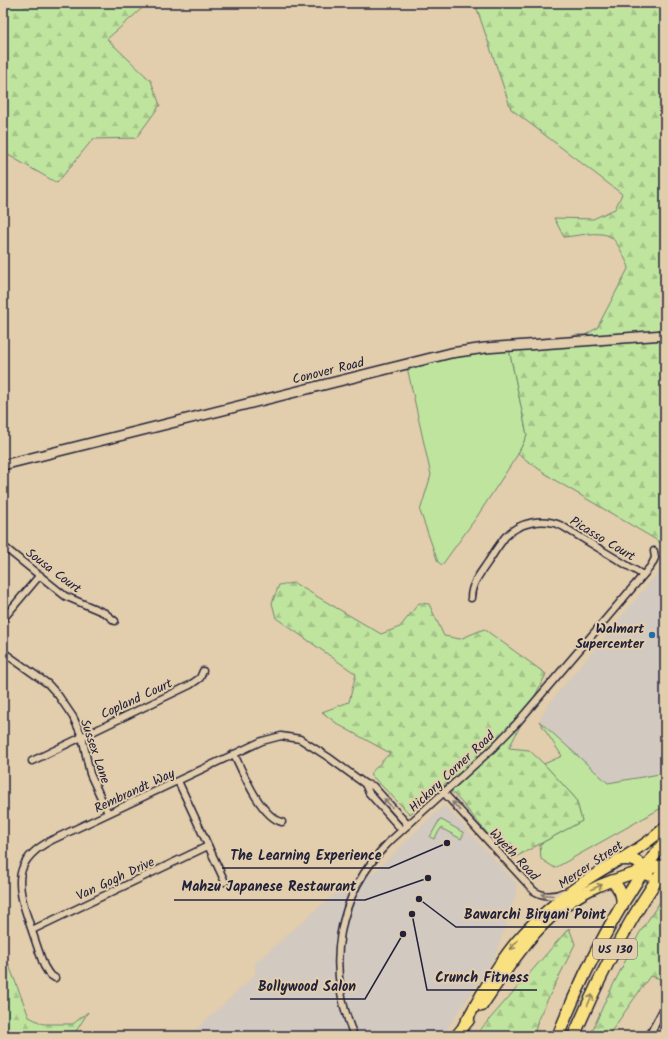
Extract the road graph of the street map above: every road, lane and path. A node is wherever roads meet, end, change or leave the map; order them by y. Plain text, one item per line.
1 (665, 335) edge
2 (3, 465) edge
3 (3, 546) edge
4 (654, 550) dead end
5 (40, 575) junction
6 (643, 575) junction
7 (471, 598) dead end
8 (3, 619) edge
9 (115, 621) dead end
10 (3, 652) edge
11 (203, 671) dead end
12 (82, 736) junction
13 (234, 754) junction
14 (32, 761) dead end
15 (178, 781) junction
16 (365, 784) junction
17 (444, 792) junction
18 (108, 814) junction
19 (282, 822) dead end
20 (408, 825) junction
21 (665, 827) edge
22 (402, 830) junction
23 (665, 841) edge
24 (208, 846) junction
25 (618, 860) junction
26 (665, 864) edge
27 (665, 868) edge
28 (645, 870) junction
29 (612, 881) junction
30 (225, 882) dead end
31 (583, 882) junction
32 (649, 890) junction
33 (622, 906) junction
34 (32, 930) junction
35 (55, 978) dead end
36 (665, 1006) edge
37 (464, 1025) junction
38 (354, 1036) edge
39 (456, 1036) edge
40 (558, 1036) edge
41 (574, 1036) edge
42 (649, 1036) edge

1 - 2 street, Conover Road
3 - 5 street, Sousa Court
4 - 6 street, Hickory Corner Road
5 - 8 street
5 - 9 street, Sousa Court
6 - 7 street, Picasso Court
6 - 17 street, Hickory Corner Road
10 - 12 street, Sussex Lane
11 - 12 street, Copland Court
12 - 14 street, Copland Court
12 - 18 street, Sussex Lane
13 - 15 street, Rembrandt Way
13 - 16 street, Rembrandt Way
13 - 19 street
15 - 18 street, Rembrandt Way
15 - 24 street
20 -> 16 street, Rembrandt Way
16 - 22 street, Rembrandt Way
17 - 20 street, Hickory Corner Road
31 -> 17 street, Wyeth Road
18 - 34 street, Rembrandt Way
20 - 22 street, Hickory Corner Road
21 - 25 main road, Mercer Street
22 - 38 street, Hickory Corner Road
23 - 28 highway, US 130
24 - 30 street
24 - 34 street, Van Gogh Drive
25 - 28 highway
25 - 31 main road, Mercer Street
26 - 28 main road, Mercer Street
27 - 32 highway, US 130
28 - 29 main road, Mercer Street
28 - 32 highway
28 - 33 highway, US 130
29 - 33 highway
37 -> 29 main road, Mercer Street
31 -> 37 main road, Mercer Street
41 -> 32 highway, US 130
33 - 40 highway, US 130
34 - 35 street, Rembrandt Way
36 - 42 street
37 - 39 main road, Mercer Street

